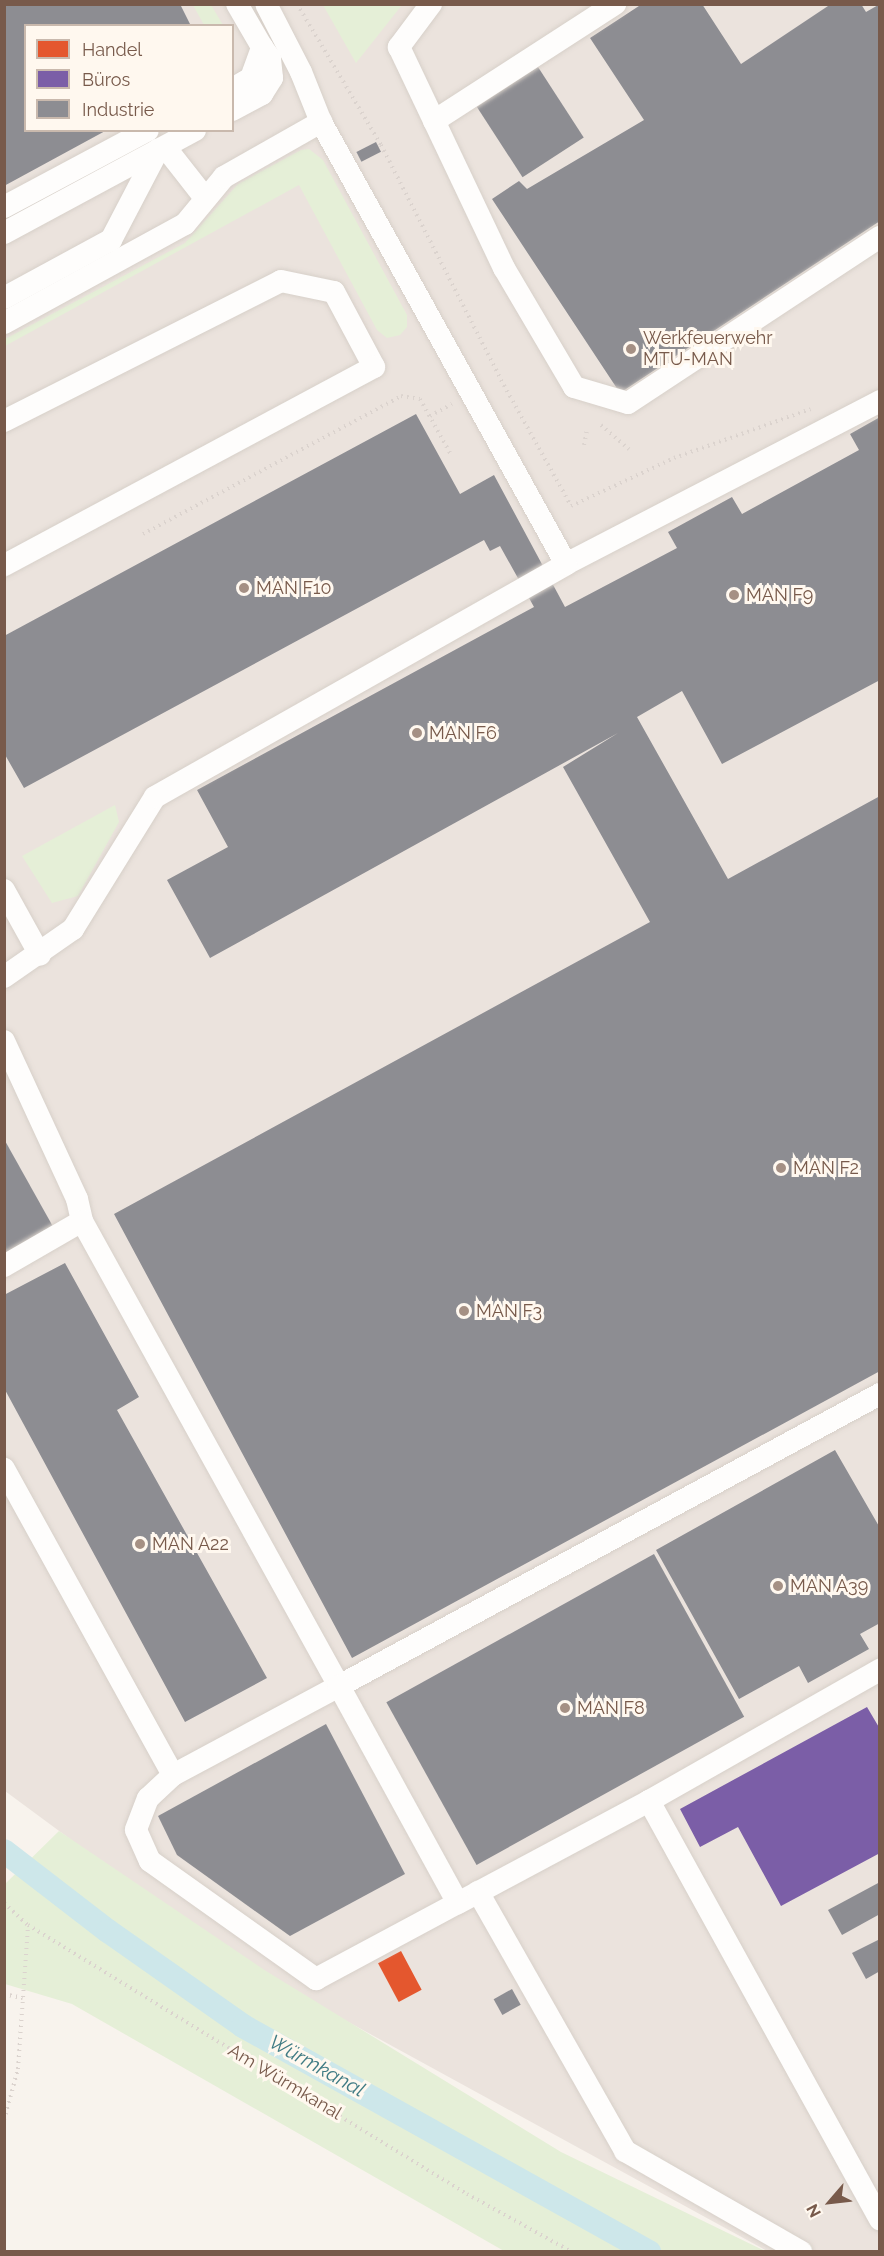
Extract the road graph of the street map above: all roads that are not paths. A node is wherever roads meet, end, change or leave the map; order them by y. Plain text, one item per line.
1 (237, 4) edge
2 (266, 4) edge
3 (431, 4) edge
4 (615, 4) edge
5 (262, 47) junction
6 (234, 88) edge
7 (234, 109) edge
8 (321, 122) junction
9 (434, 122) junction
10 (189, 132) edge
11 (157, 142) edge
12 (14, 195) edge
13 (205, 198) junction
14 (4, 233) edge
15 (879, 237) edge
16 (4, 298) edge
17 (4, 323) edge
18 (879, 401) edge
19 (4, 422) edge
20 (4, 564) edge
21 (566, 564) junction
22 (4, 890) edge
23 (40, 955) junction
24 (4, 976) edge
25 (4, 1041) edge
26 (82, 1221) junction
27 (4, 1266) edge
28 (879, 1394) edge
29 (4, 1469) edge
30 (879, 1670) edge
31 (339, 1686) junction
32 (173, 1775) junction
33 (649, 1800) junction
34 (478, 1892) junction
35 (458, 1903) junction
36 (879, 2220) edge
37 (801, 2252) edge

1 - 5 lane
2 - 8 lane
3 - 9 lane
4 - 9 lane
5 - 6 lane
5 - 7 lane
8 - 13 lane
8 - 21 lane
9 - 15 lane
10 - 11 lane
11 - 12 lane
11 - 13 lane
11 - 14 lane
11 - 16 lane
13 - 17 lane
18 - 21 lane
19 - 20 lane
21 - 23 lane
22 - 23 lane
23 - 24 lane
25 - 26 lane
26 - 27 lane
26 - 31 lane
28 - 31 lane
29 - 32 lane
30 - 33 lane
31 - 32 lane
31 - 35 lane
32 - 35 lane
33 - 34 lane
33 - 36 lane
34 - 35 lane
34 - 37 lane

